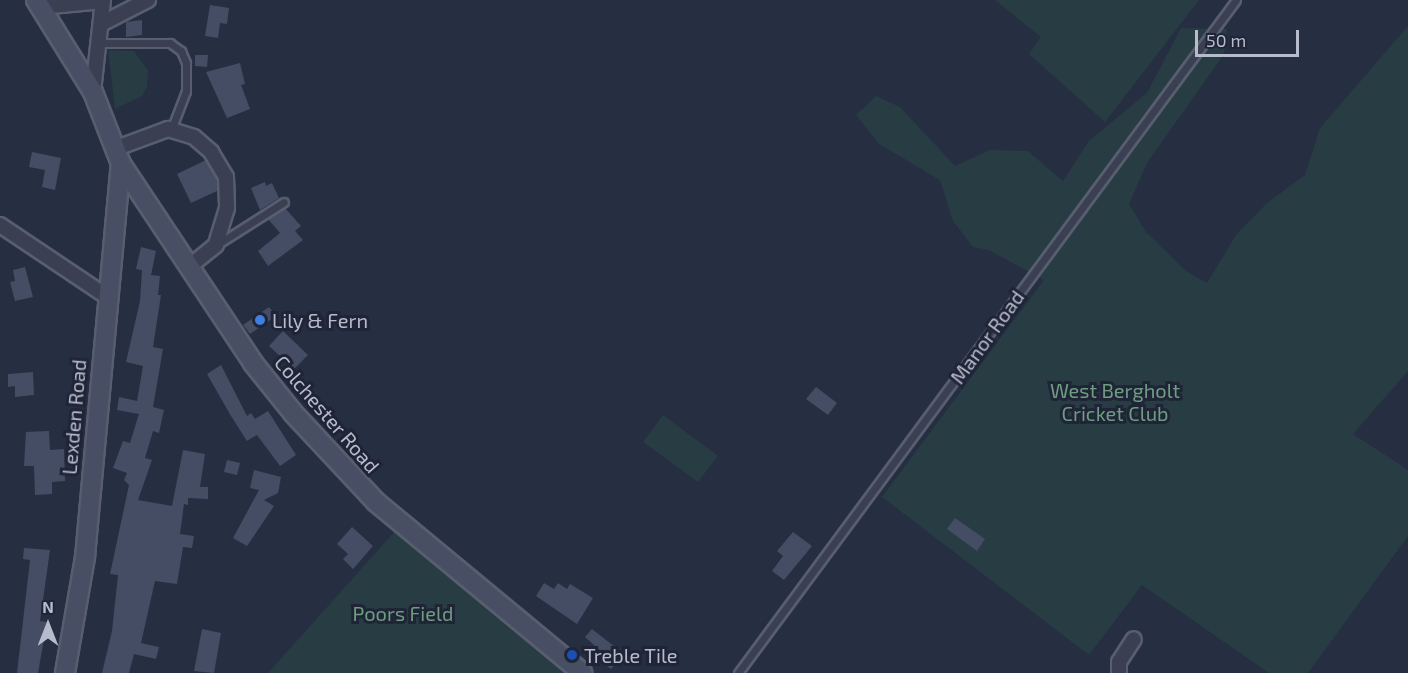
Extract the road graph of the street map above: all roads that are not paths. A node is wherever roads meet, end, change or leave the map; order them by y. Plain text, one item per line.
1 (148, 0) edge
2 (1236, 0) edge
3 (103, 1) edge
4 (38, 4) edge
5 (101, 24) junction
6 (99, 43) junction
7 (93, 92) junction
8 (171, 130) junction
9 (118, 157) junction
10 (284, 202) dead end
11 (0, 225) edge
12 (216, 245) junction
13 (188, 268) junction
14 (106, 296) junction
15 (1134, 639) dead end
16 (65, 673) edge
17 (583, 673) edge
18 (738, 673) edge
19 (1119, 673) edge

1 - 5 street
2 - 18 lane, Manor Road
3 - 4 street
3 - 5 street
4 - 7 main road, Colchester Road
5 - 6 street
6 - 7 street
6 - 8 lane
7 - 9 main road, Colchester Road
8 - 9 street
8 - 12 street
9 - 13 main road, Colchester Road
9 - 14 main road, Lexden Road
10 - 12 lane
11 - 14 street
12 - 13 street
13 - 17 main road, Colchester Road
14 - 16 main road, Lexden Road
15 - 19 street

